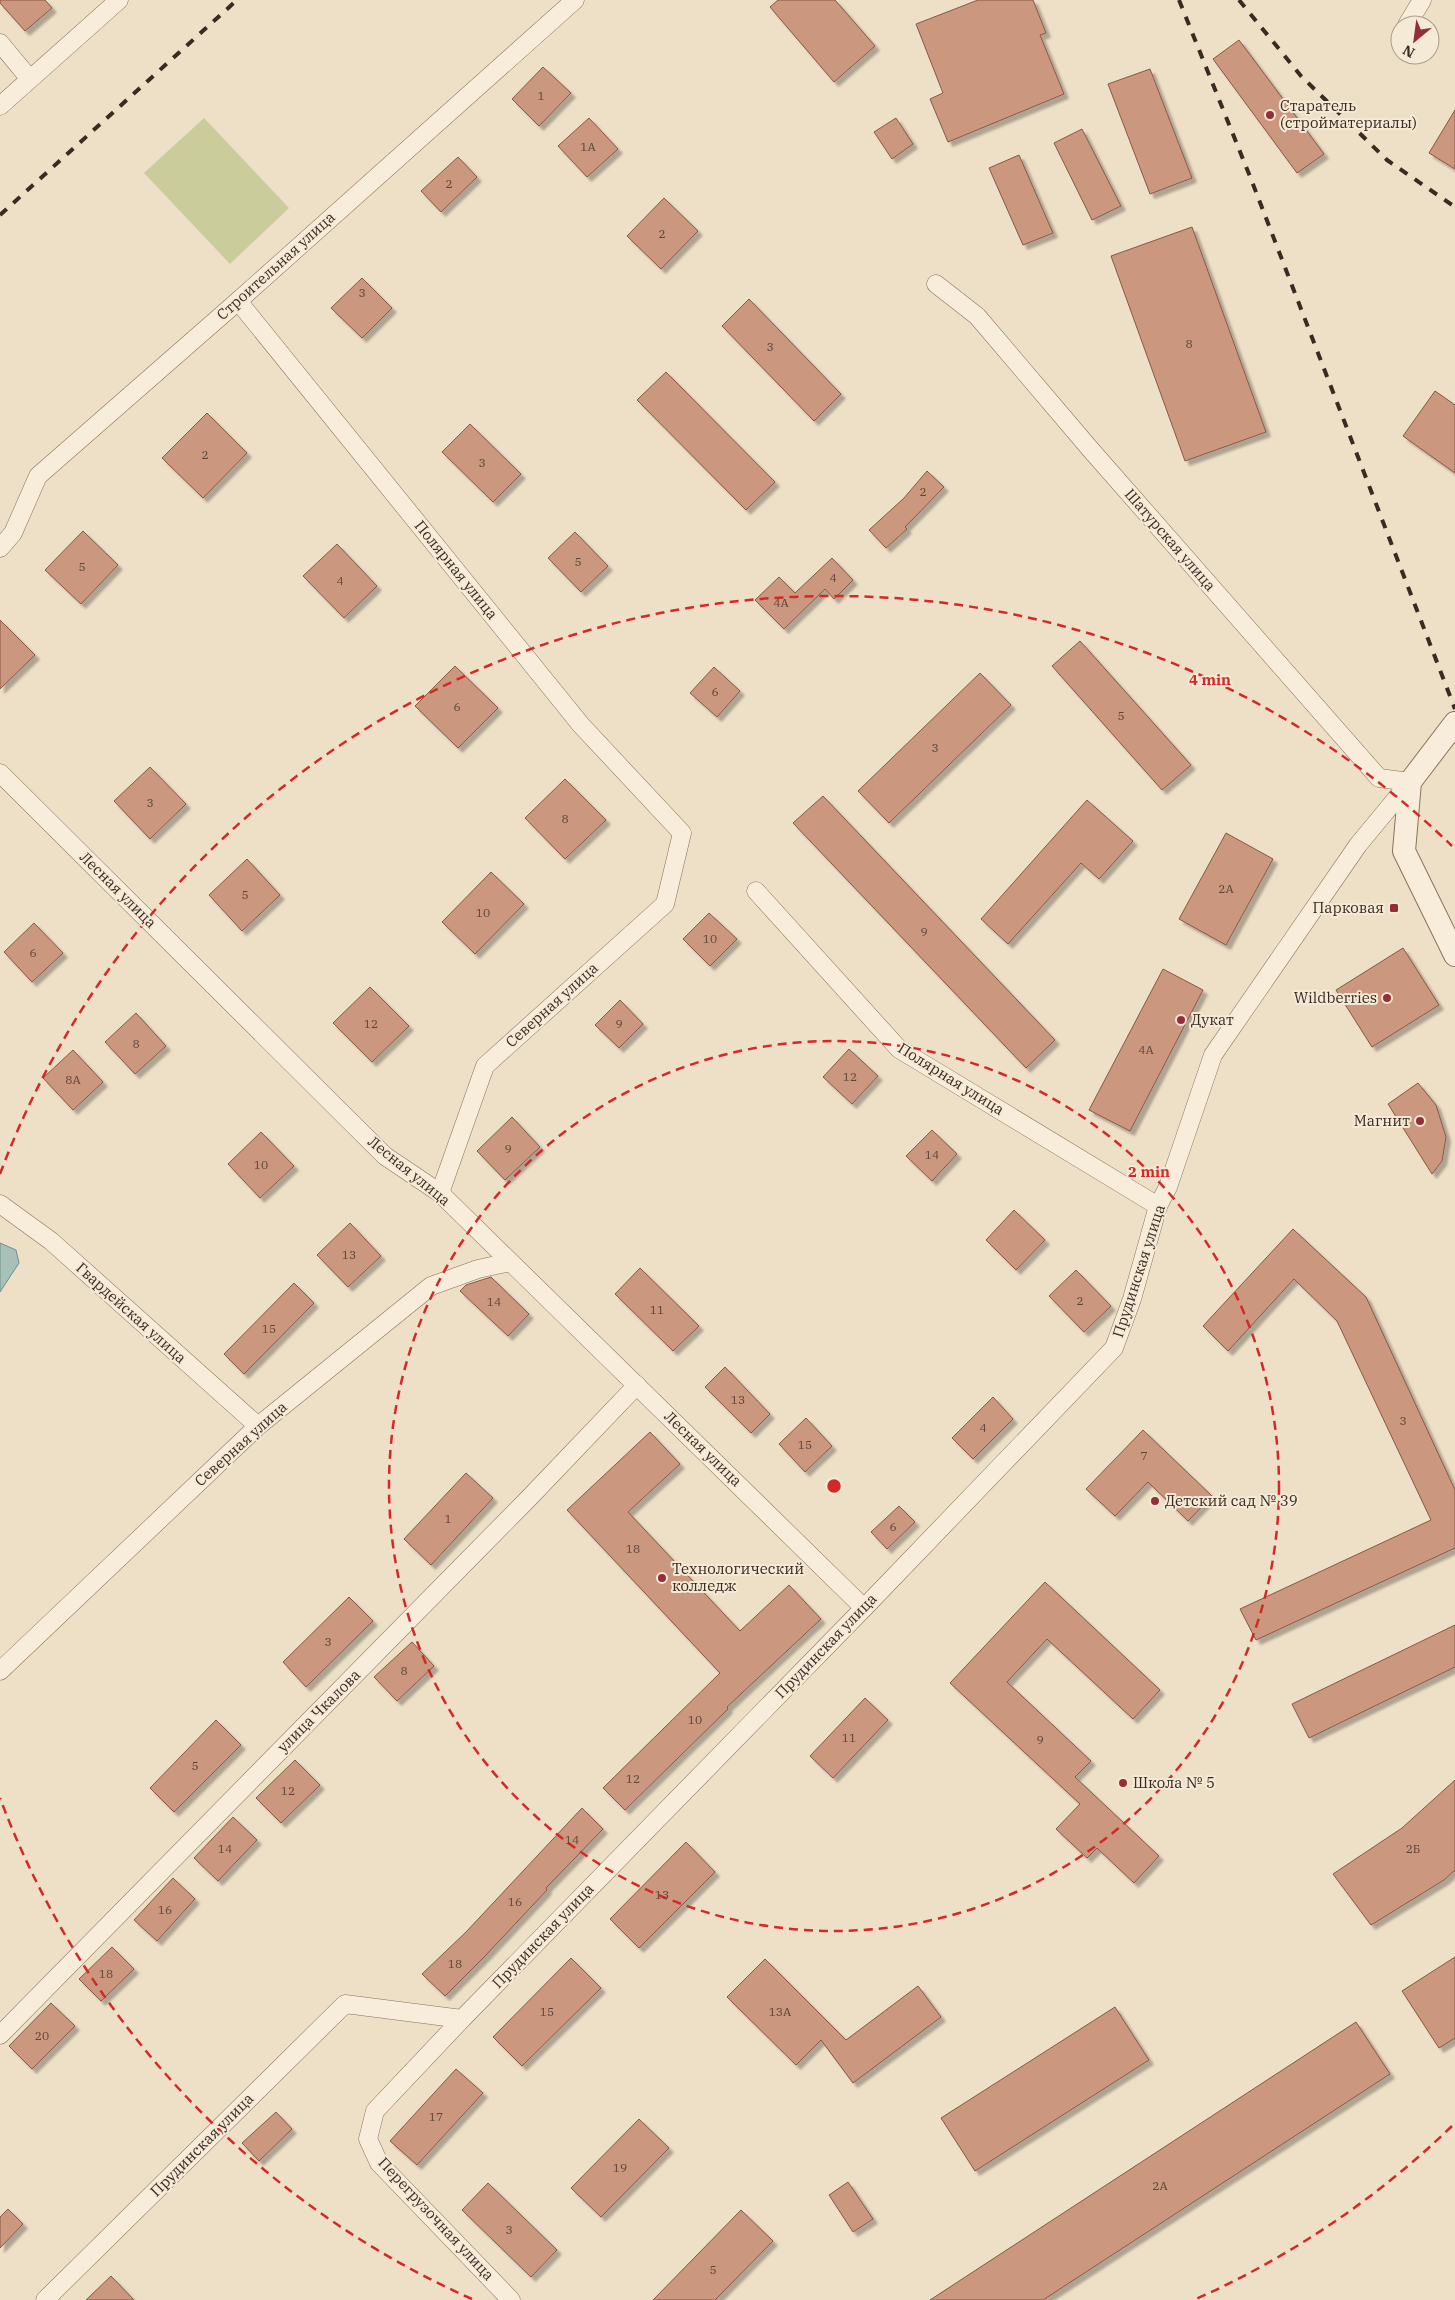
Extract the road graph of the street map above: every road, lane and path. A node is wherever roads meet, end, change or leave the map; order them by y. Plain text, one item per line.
1 (119, 0) edge
2 (575, 0) edge
3 (1422, 0) edge
4 (1413, 15) edge
5 (0, 43) edge
6 (29, 78) junction
7 (0, 106) edge
8 (936, 284) dead end
9 (238, 301) junction
10 (0, 548) edge
11 (1455, 723) edge
12 (0, 773) edge
13 (1410, 782) junction
14 (682, 833) joint
15 (756, 891) dead end
16 (1455, 955) edge
17 (440, 1193) junction
18 (0, 1204) edge
19 (1158, 1206) junction
20 (510, 1262) junction
21 (637, 1385) junction
22 (258, 1426) junction
23 (864, 1608) junction
24 (0, 1671) edge
25 (462, 2019) junction
26 (0, 2035) edge
27 (45, 2300) edge
28 (511, 2300) edge

1 - 6 street
2 - 9 street, Строительная улица
3 - 4 street
5 - 6 street
6 - 7 street
8 - 13 street, Шатурская улица
9 - 10 street, Строительная улица
9 - 14 street, Полярная улица
11 - 13 street
12 - 17 street, Лесная улица
13 - 16 street
13 - 19 street, Прудинская улица
14 - 17 street, Северная улица
15 - 19 street, Полярная улица
17 - 20 street, Лесная улица
18 - 22 street, Гвардейская улица
19 - 23 street, Прудинская улица
20 - 21 street, Лесная улица
20 - 22 street, Северная улица
21 - 23 street, Лесная улица
21 - 26 street, улица Чкалова
22 - 24 street, Северная улица
23 - 25 street, Прудинская улица
25 - 27 street, Прудинская улица
25 - 28 street, Перегрузочная улица

